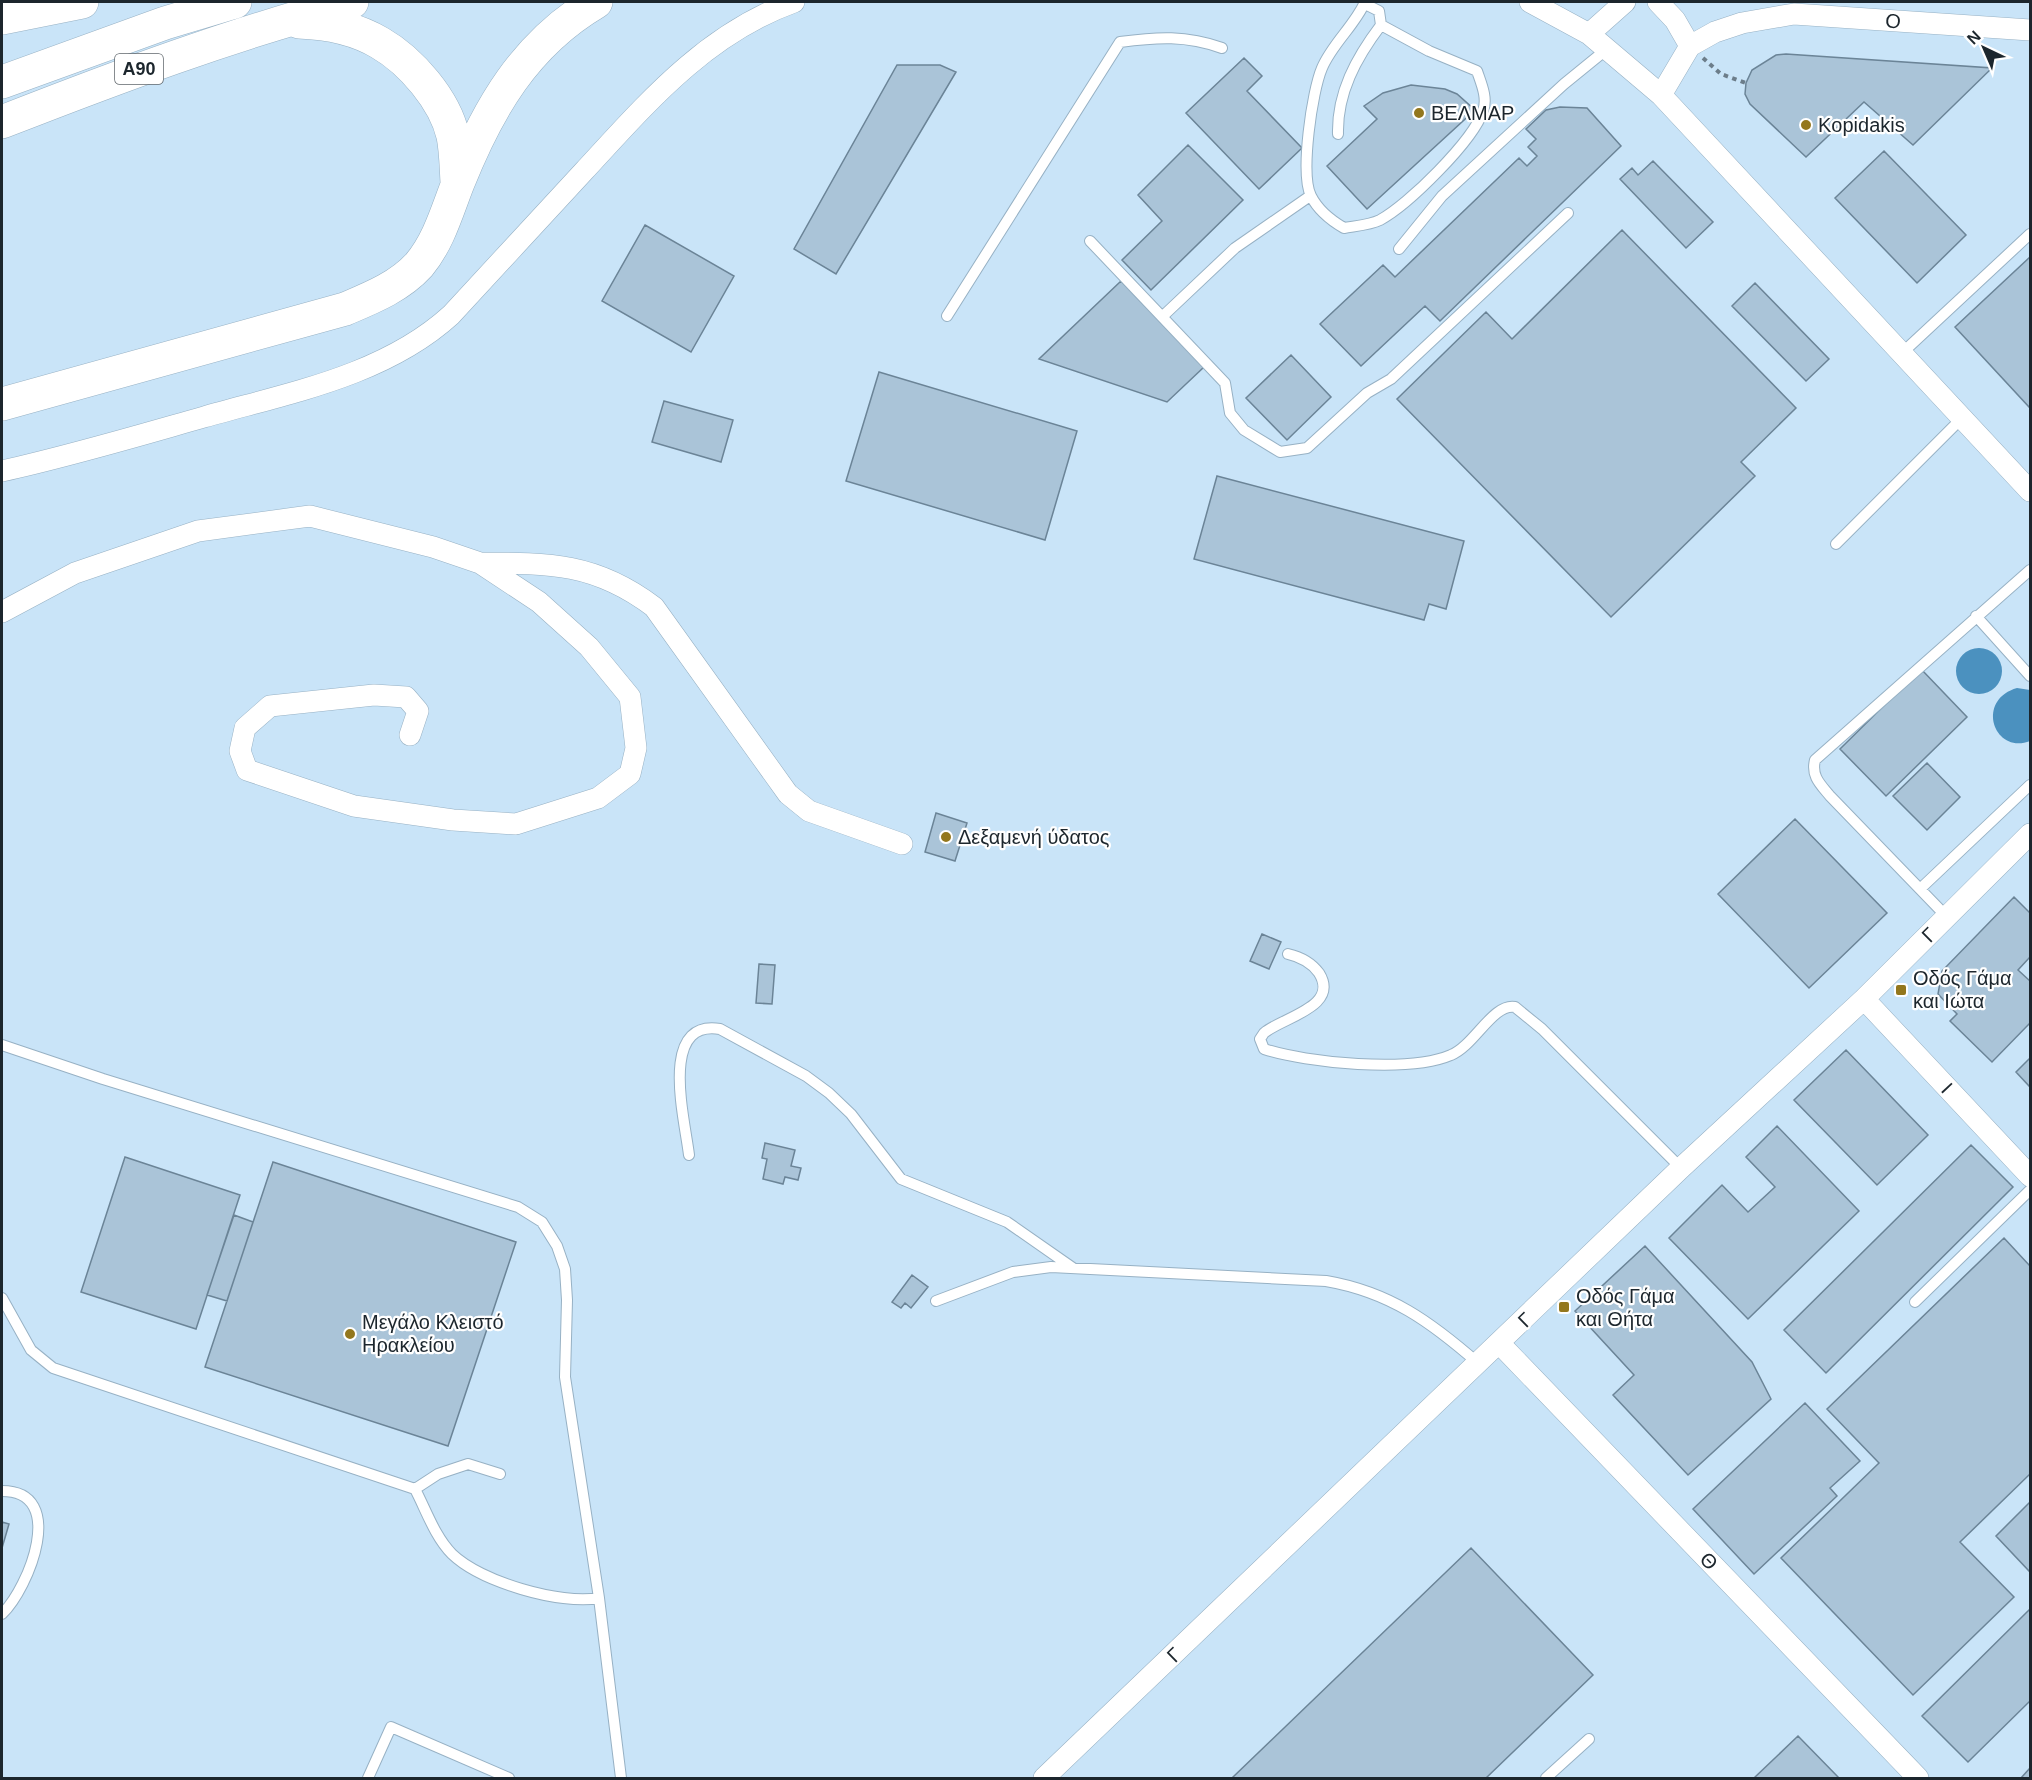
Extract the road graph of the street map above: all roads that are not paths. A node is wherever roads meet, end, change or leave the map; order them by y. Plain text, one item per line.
1 (82, 2) edge
2 (236, 2) edge
3 (352, 2) edge
4 (596, 2) edge
5 (794, 2) edge
6 (1530, 2) edge
7 (1625, 2) edge
8 (1658, 2) edge
9 (1365, 3) edge
10 (2, 18) edge
11 (278, 21) junction
12 (1380, 25) junction
13 (2031, 30) edge
14 (1589, 33) junction
15 (1690, 45) junction
16 (1222, 48) dead end
17 (1607, 49) junction
18 (2, 82) edge
19 (1661, 95) junction
20 (2, 122) edge
21 (1338, 134) dead end
22 (458, 184) junction
23 (1310, 195) junction
24 (1568, 213) dead end
25 (2031, 234) edge
26 (1090, 241) dead end
27 (1399, 249) dead end
28 (947, 316) dead end
29 (1163, 316) junction
30 (1901, 354) junction
31 (2, 404) edge
32 (1961, 419) junction
33 (2, 471) edge
34 (2031, 491) edge
35 (1836, 544) dead end
36 (480, 563) junction
37 (2031, 570) edge
38 (2, 612) edge
39 (1976, 616) junction
40 (2031, 676) edge
41 (410, 735) dead end
42 (2031, 785) edge
43 (2031, 834) edge
44 (902, 844) dead end
45 (1920, 889) junction
46 (1947, 917) junction
47 (1288, 954) dead end
48 (1864, 999) junction
49 (2, 1045) edge
50 (689, 1155) dead end
51 (1681, 1168) junction
52 (2031, 1176) edge
53 (2031, 1190) edge
54 (1073, 1268) junction
55 (2, 1298) edge
56 (936, 1301) dead end
57 (1915, 1302) dead end
58 (1500, 1344) junction
59 (1479, 1364) junction
60 (500, 1474) dead end
61 (415, 1490) junction
62 (2, 1491) edge
63 (599, 1598) junction
64 (2, 1614) edge
65 (1589, 1739) dead end
66 (508, 1778) edge
67 (368, 1779) edge
68 (621, 1779) edge
69 (1044, 1779) edge
70 (1546, 1779) edge
71 (1918, 1779) edge

1 - 10 highway
2 - 18 highway, Α90
3 - 11 highway, Α90
4 - 22 highway
5 - 33 street
6 - 14 street
7 - 14 street
8 - 15 street
9 - 12 lane
9 - 23 lane
11 - 20 highway, Α90
11 - 22 highway
12 - 21 lane
12 - 23 lane
13 - 15 street, Ο
14 - 17 street
15 - 19 street
16 - 28 lane
17 - 19 street
17 - 27 lane
19 - 30 street
22 - 31 highway
23 - 29 lane
24 - 29 lane
25 - 30 lane
26 - 29 lane
30 - 32 street
32 - 34 street
32 - 35 lane
36 - 38 street
36 - 41 street
36 - 44 street
37 - 39 lane
39 - 40 lane
39 - 45 lane
42 - 45 lane
43 - 46 street, Γ
45 - 46 lane
46 - 48 street, Γ
47 - 51 lane
48 - 51 street, Γ
48 - 52 street, Ι
49 - 63 lane
50 - 54 lane
51 - 58 street, Γ
53 - 57 lane
54 - 56 lane
54 - 59 lane
55 - 61 lane
58 - 59 street, Γ
58 - 71 street, Θ
59 - 69 street, Γ
60 - 61 lane
61 - 63 lane
62 - 64 lane
63 - 68 lane
65 - 70 lane
66 - 67 lane

